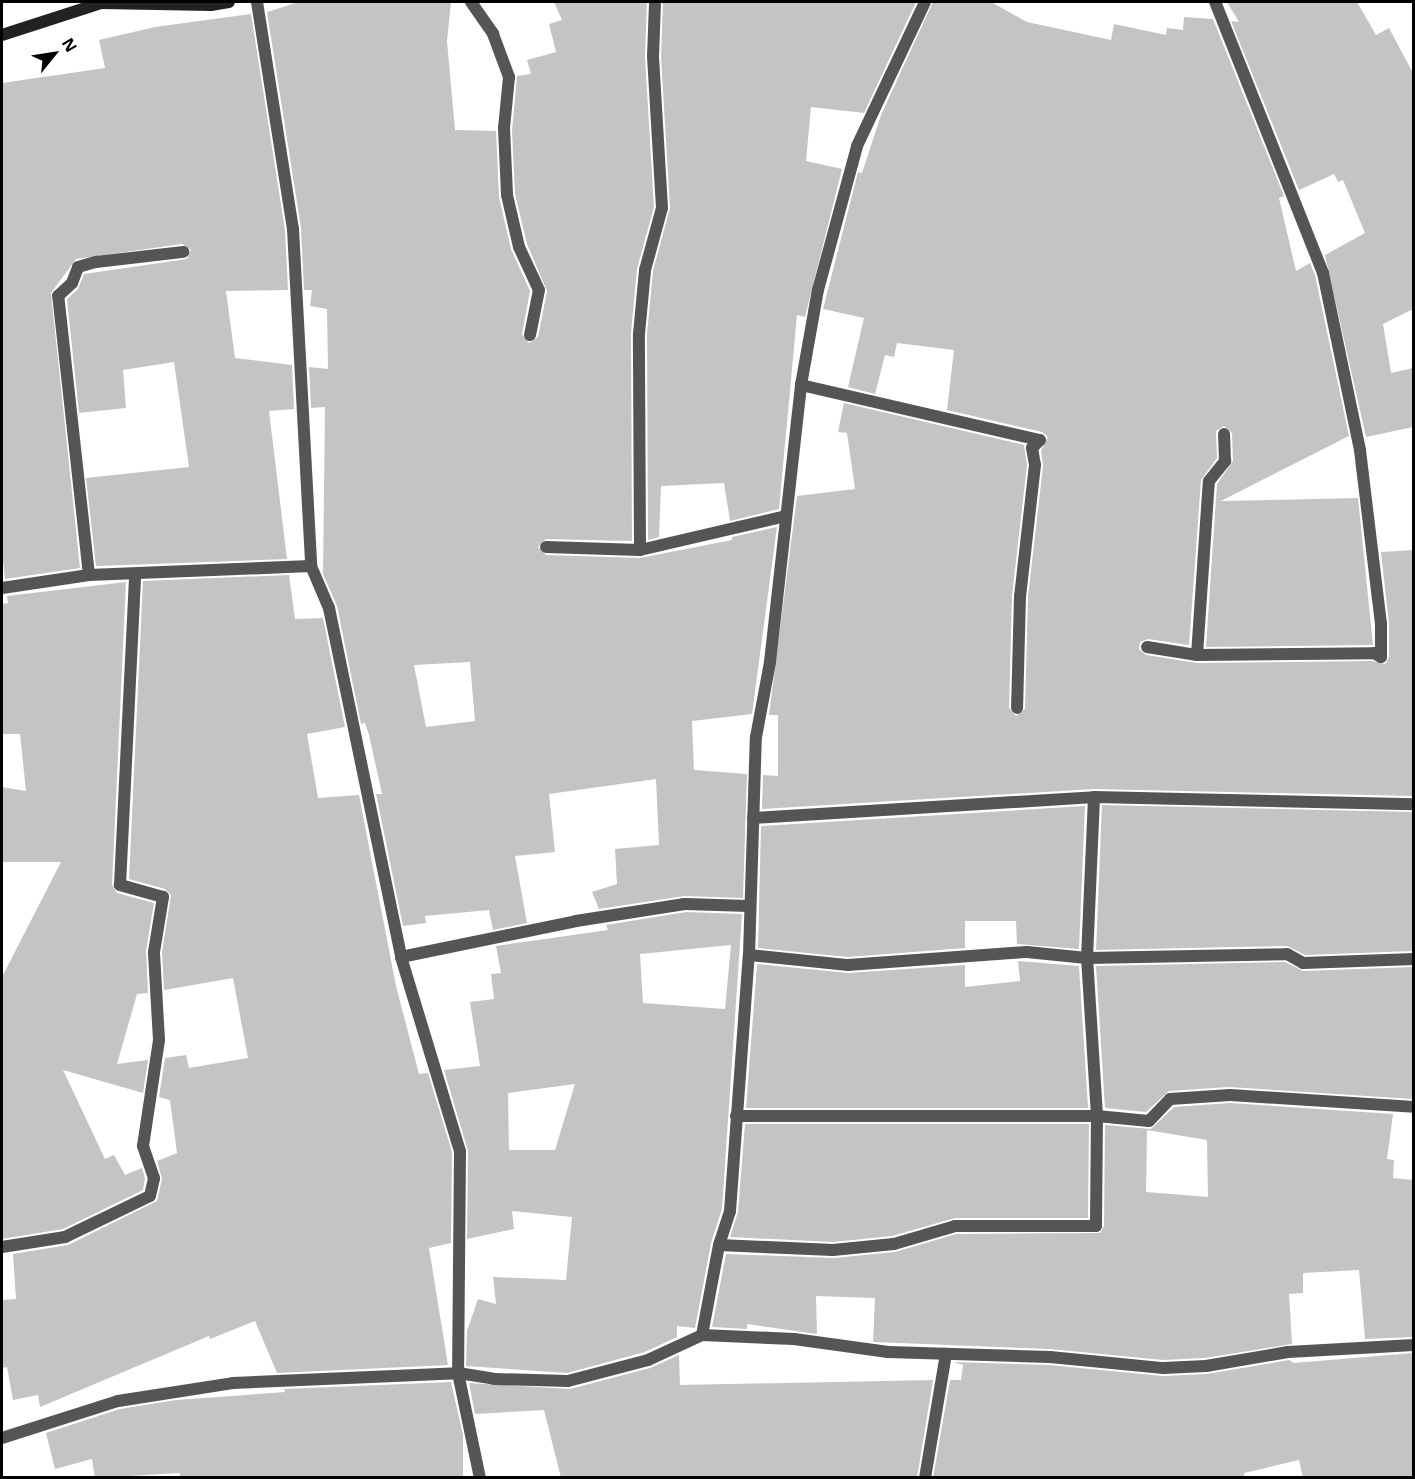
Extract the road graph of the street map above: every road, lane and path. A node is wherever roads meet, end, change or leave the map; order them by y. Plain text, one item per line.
1 (229, 2) edge
2 (257, 2) edge
3 (471, 2) edge
4 (655, 2) edge
5 (925, 2) edge
6 (1215, 2) edge
7 (2, 35) edge
8 (183, 252) dead end
9 (530, 335) dead end
10 (801, 385) junction
11 (1224, 434) dead end
12 (786, 516) junction
13 (546, 547) dead end
14 (640, 550) junction
15 (311, 566) junction
16 (89, 575) junction
17 (135, 575) junction
18 (2, 588) edge
19 (1147, 647) dead end
20 (1197, 655) junction
21 (1017, 708) dead end
22 (1094, 797) junction
23 (1413, 804) edge
24 (753, 818) junction
25 (749, 906) junction
26 (749, 955) junction
27 (401, 957) junction
28 (1088, 958) junction
29 (1413, 959) edge
30 (1413, 1107) edge
31 (736, 1116) junction
32 (1097, 1116) junction
33 (719, 1245) junction
34 (2, 1247) edge
35 (702, 1335) junction
36 (1413, 1345) edge
37 (946, 1354) junction
38 (459, 1373) junction
39 (2, 1438) edge
40 (480, 1478) edge
41 (926, 1478) edge

1 - 7 street
2 - 15 street
3 - 9 street
4 - 14 street
5 - 10 street
6 - 20 street
8 - 16 street
10 - 12 street
10 - 21 street
11 - 20 street
12 - 14 street
12 - 24 street
13 - 14 street
15 - 17 street
15 - 27 street
16 - 17 street
16 - 18 street
17 - 34 street
19 - 20 street
22 - 23 street
22 - 24 street
22 - 28 street
24 - 25 street
25 - 26 street
25 - 27 street
26 - 28 street
26 - 31 street
27 - 38 street
28 - 29 street
28 - 32 street
30 - 32 street
31 - 32 street
31 - 33 street
32 - 33 street
33 - 35 street
35 - 37 street
35 - 38 street
36 - 37 street
37 - 41 street
38 - 39 street
38 - 40 street

